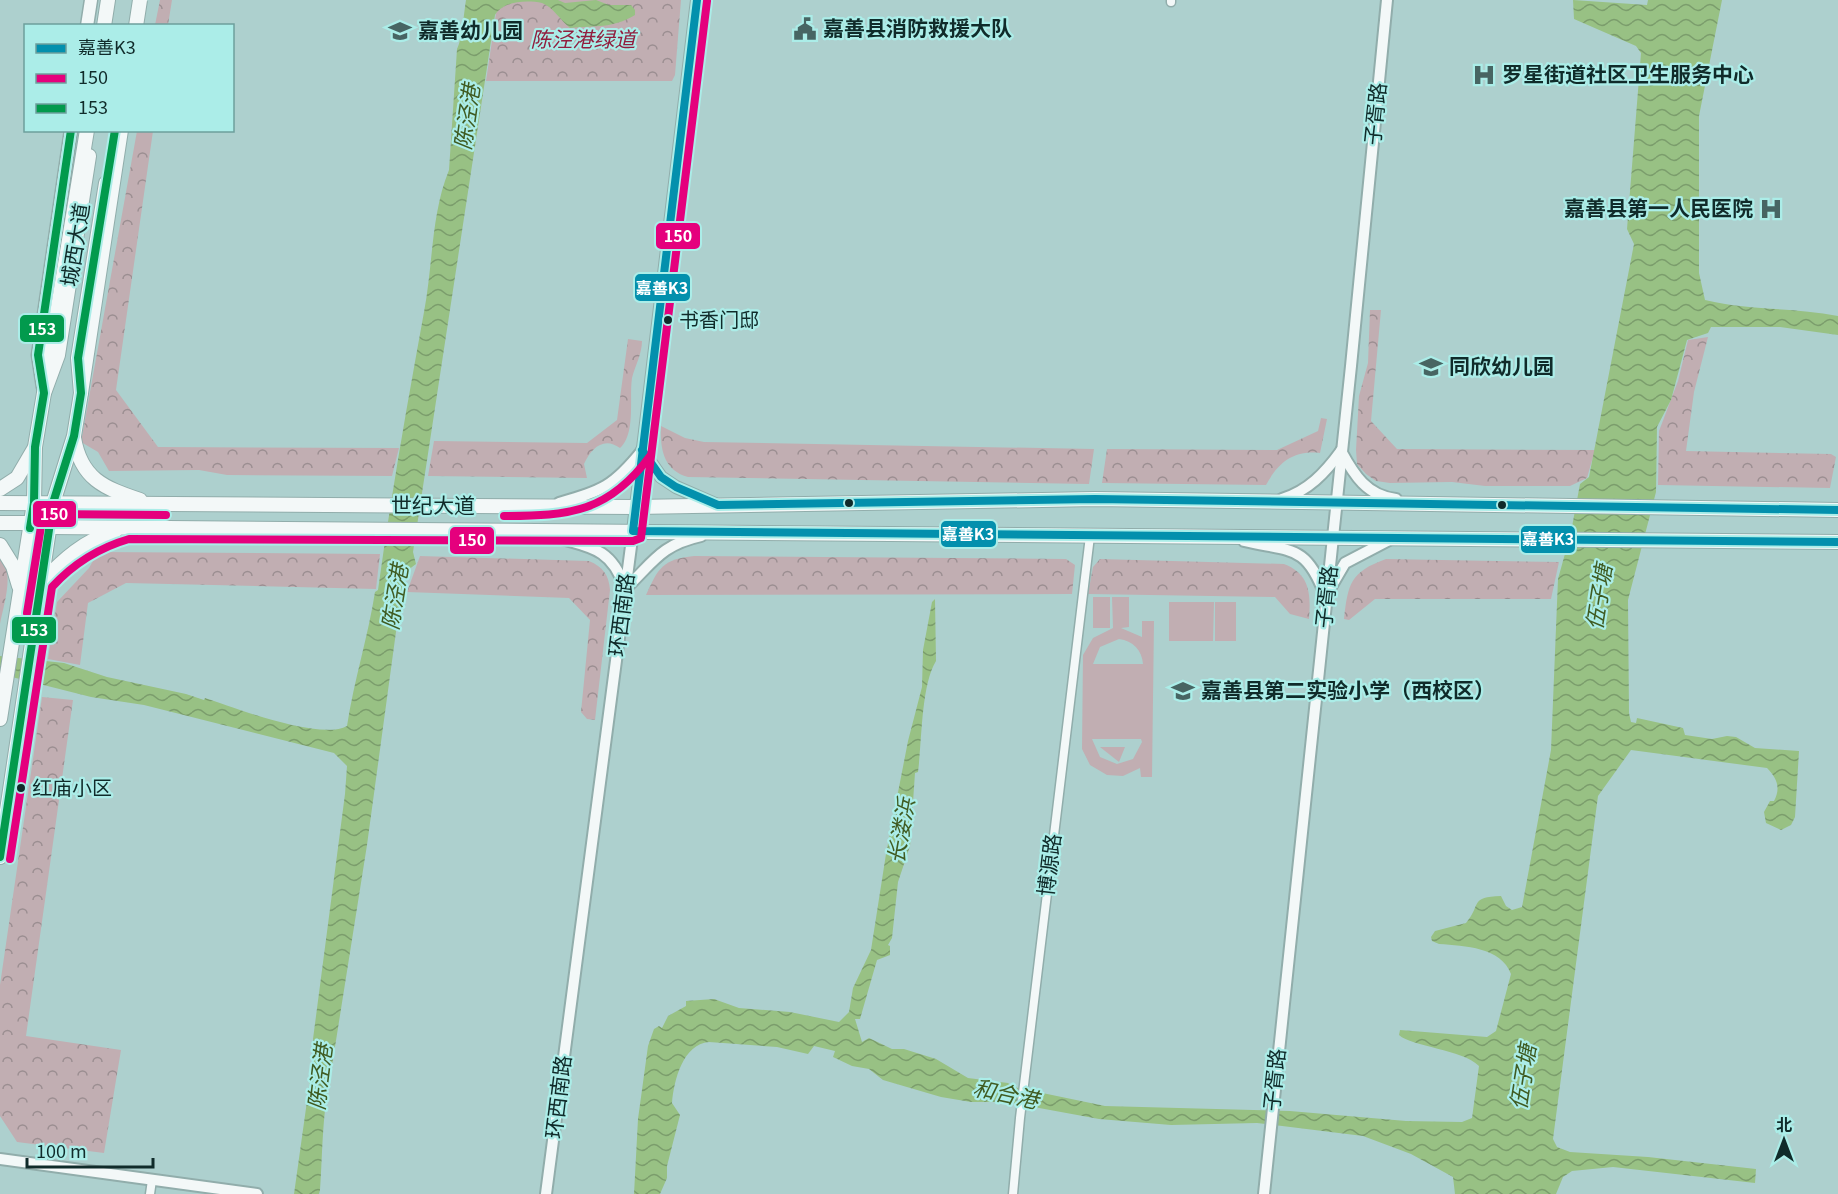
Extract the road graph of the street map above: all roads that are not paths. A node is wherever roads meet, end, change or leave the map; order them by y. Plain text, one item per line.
1 (91, 0) edge
2 (108, 0) edge
3 (114, 0) edge
4 (140, 0) edge
5 (697, 0) edge
6 (1387, 0) edge
7 (87, 24) edge
8 (104, 24) edge
9 (110, 24) edge
10 (135, 24) edge
11 (71, 132) edge
12 (87, 132) edge
13 (93, 132) edge
14 (115, 132) edge
15 (121, 132) edge
16 (44, 393) junction
17 (81, 393) junction
18 (74, 436) junction
19 (35, 447) junction
20 (642, 450) junction
21 (1341, 451) junction
22 (0, 489) edge
23 (1275, 501) junction
24 (1335, 502) junction
25 (0, 503) edge
26 (53, 503) junction
27 (34, 504) junction
28 (1432, 504) junction
29 (156, 505) junction
30 (718, 505) junction
31 (550, 506) junction
32 (636, 507) junction
33 (1838, 510) edge
34 (0, 523) edge
35 (30, 523) junction
36 (50, 527) junction
37 (127, 528) junction
38 (536, 531) junction
39 (633, 531) junction
40 (717, 532) junction
41 (1090, 536) junction
42 (1225, 536) junction
43 (1333, 537) junction
44 (1395, 538) junction
45 (1838, 542) edge
46 (0, 545) edge
47 (42, 582) junction
48 (20, 588) junction
49 (625, 590) junction
50 (1326, 598) junction
51 (0, 718) edge
52 (0, 857) edge
53 (0, 1160) edge
54 (152, 1180) junction
55 (150, 1194) edge
56 (257, 1194) edge
57 (546, 1194) edge
58 (1013, 1194) edge
59 (1264, 1194) edge

1 - 7 main road
2 - 8 main road
3 - 9 main road
4 - 10 main road, bridge
5 - 20 street, 环西南路
6 - 21 street, 子胥路
11 - 16 main road, 城西大道
12 - 16 main road
13 - 16 main road, 城西大道
14 - 17 main road, 城西大道
15 - 17 main road
16 - 19 main road, 城西大道
17 - 18 main road, 城西大道
18 - 26 main road, 城西大道
18 - 29 main road
19 - 22 main road
19 - 27 main road, 城西大道
20 - 30 street
20 - 31 street
20 - 32 street, 环西南路
21 - 23 street
21 - 24 street, 子胥路
21 - 28 street
23 - 24 main road, 世纪大道
23 - 30 main road, 世纪大道
24 - 28 main road, 世纪大道
24 - 43 street, 子胥路
25 - 27 main road, 世纪大道
26 - 27 main road, 世纪大道
26 - 29 main road, 世纪大道
26 - 36 main road, 城西大道
27 - 35 main road, 城西大道
28 - 33 main road, 世纪大道
29 - 31 main road, 世纪大道
30 - 32 main road, 世纪大道
31 - 32 main road, 世纪大道
32 - 39 street, 环西南路
34 - 35 main road, 世纪大道
35 - 36 main road, 世纪大道
35 - 48 main road, 城西大道
36 - 37 main road, 世纪大道
36 - 47 main road, 城西大道
37 - 38 main road, 世纪大道
37 - 47 main road
38 - 39 main road, 世纪大道
38 - 49 street
39 - 40 main road, 世纪大道
39 - 49 street, 环西南路
40 - 41 main road, 世纪大道
40 - 49 street
41 - 42 main road, 世纪大道
41 - 58 street, 博源路
42 - 43 main road, 世纪大道
42 - 50 street
43 - 44 main road, 世纪大道
43 - 50 street, 子胥路
44 - 45 main road, 世纪大道
44 - 50 street
46 - 48 main road
47 - 52 main road, 城西大道
48 - 51 main road, 城西大道
49 - 57 street, 环西南路
50 - 59 street, 子胥路
53 - 54 street
54 - 55 street
54 - 56 street

